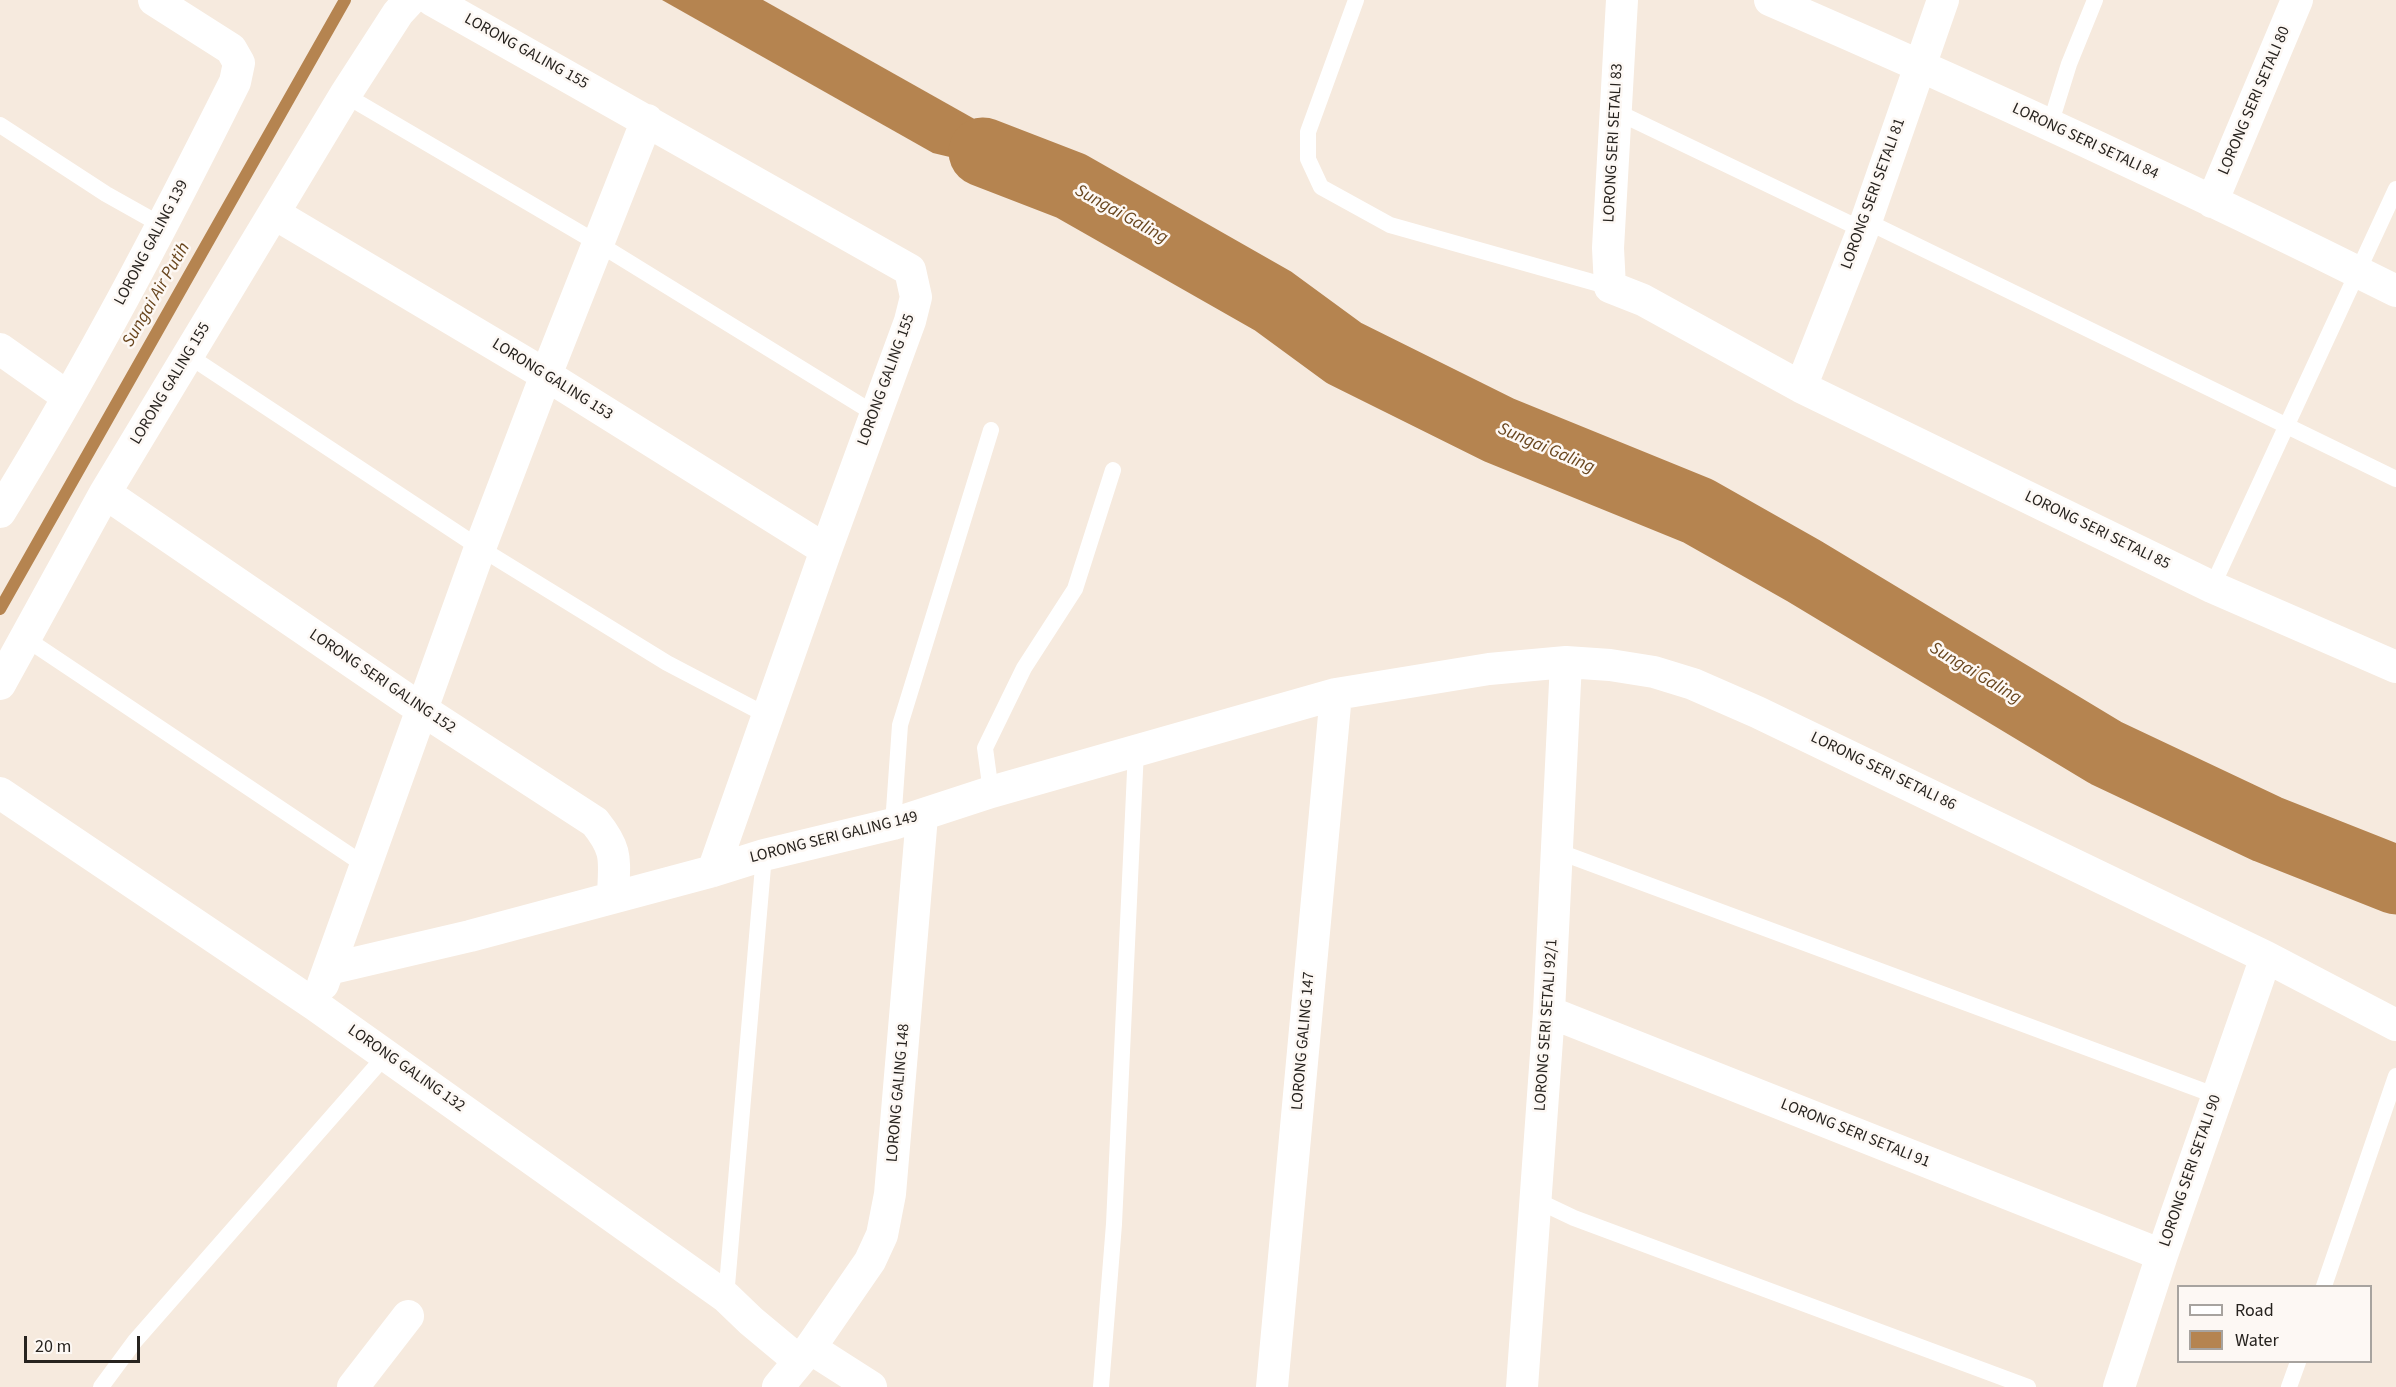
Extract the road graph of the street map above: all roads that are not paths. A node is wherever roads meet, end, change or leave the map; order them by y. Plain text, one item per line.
1 (154, 0) edge
2 (410, 0) edge
3 (432, 0) edge
4 (1356, 0) edge
5 (1622, 0) edge
6 (1770, 0) edge
7 (1943, 0) edge
8 (2095, 0) edge
9 (2297, 0) edge
10 (1920, 65) junction
11 (345, 95) junction
12 (1615, 111) junction
13 (647, 120) junction
14 (0, 125) edge
15 (2050, 125) junction
16 (2396, 189) edge
17 (2212, 202) junction
18 (275, 214) junction
19 (1864, 225) junction
20 (163, 226) junction
21 (599, 244) junction
22 (2359, 272) junction
23 (1610, 287) junction
24 (2396, 291) edge
25 (0, 349) edge
26 (189, 356) junction
27 (546, 375) junction
28 (1802, 387) junction
29 (68, 397) junction
30 (875, 414) junction
31 (2287, 427) junction
32 (991, 430) dead end
33 (1113, 470) dead end
34 (2396, 479) edge
35 (105, 493) junction
36 (0, 512) edge
37 (480, 548) junction
38 (826, 550) junction
39 (2212, 587) junction
40 (25, 638) junction
41 (1566, 662) junction
42 (2396, 667) edge
43 (0, 684) edge
44 (1336, 694) junction
45 (421, 709) junction
46 (768, 716) junction
47 (1136, 750) junction
48 (991, 792) junction
49 (0, 793) edge
50 (922, 816) junction
51 (893, 824) junction
52 (1557, 851) junction
53 (764, 855) junction
54 (366, 866) junction
55 (712, 871) junction
56 (613, 897) junction
57 (2266, 957) junction
58 (329, 969) junction
59 (315, 1005) junction
60 (1549, 1012) junction
61 (2396, 1025) edge
62 (386, 1055) junction
63 (2396, 1076) edge
64 (2217, 1096) junction
65 (1536, 1200) junction
66 (2162, 1255) junction
67 (2325, 1285) edge
68 (726, 1297) junction
69 (408, 1316) dead end
70 (805, 1355) junction
71 (2298, 1363) edge
72 (101, 1387) edge
73 (353, 1387) edge
74 (778, 1387) edge
75 (871, 1387) edge
76 (1101, 1387) edge
77 (1272, 1387) edge
78 (1522, 1387) edge
79 (2028, 1387) edge
80 (2119, 1387) edge
81 (2289, 1387) edge

1 - 20 street, LORONG GALING 139
2 - 11 street, LORONG GALING 155
3 - 13 street, LORONG GALING 155
4 - 23 lane
5 - 12 street, LORONG SERI SETALI 83
6 - 10 street, LORONG SERI SETALI 84
7 - 10 street, LORONG SERI SETALI 81
8 - 15 lane
9 - 17 street, LORONG SERI SETALI 80
10 - 15 street, LORONG SERI SETALI 84
10 - 19 street, LORONG SERI SETALI 81
11 - 18 street, LORONG GALING 155
11 - 21 lane
12 - 19 lane
12 - 23 street, LORONG SERI SETALI 83
13 - 21 street
13 - 30 street, LORONG GALING 155
14 - 20 lane
15 - 17 street, LORONG SERI SETALI 84
16 - 22 lane
17 - 22 street, LORONG SERI SETALI 84
18 - 26 street, LORONG GALING 155
18 - 27 street, LORONG GALING 153
19 - 28 street, LORONG SERI SETALI 81
19 - 31 lane
20 - 29 street, LORONG GALING 139
21 - 27 street
21 - 30 lane
22 - 24 street, LORONG SERI SETALI 84
22 - 31 lane
23 - 28 street, LORONG SERI SETALI 85
25 - 29 street
26 - 35 street, LORONG GALING 155
26 - 37 lane
27 - 37 street
27 - 38 street, LORONG GALING 153
28 - 39 street, LORONG SERI SETALI 85
29 - 36 street, LORONG GALING 139
30 - 38 street, LORONG GALING 155
31 - 34 lane
31 - 39 lane
32 - 51 lane
33 - 48 lane
35 - 40 street, LORONG GALING 155
35 - 45 street, LORONG SERI GALING 152
37 - 45 street
37 - 46 lane
38 - 46 street, LORONG GALING 155
39 - 42 street, LORONG SERI SETALI 85
40 - 43 street, LORONG GALING 155
40 - 54 lane
41 - 44 street, LORONG SERI SETALI 86
41 - 52 street, LORONG SERI SETALI 92/1
41 - 57 street, LORONG SERI SETALI 86
44 - 47 street, LORONG SERI GALING 149
44 - 77 street, LORONG GALING 147
45 - 54 street
45 - 56 street, LORONG SERI GALING 152
46 - 55 street, LORONG GALING 155
47 - 48 street, LORONG SERI GALING 149
47 - 76 lane
48 - 50 street, LORONG SERI GALING 149
49 - 59 street, LORONG GALING 132
50 - 51 street, LORONG SERI GALING 149
50 - 70 street, LORONG GALING 148
51 - 53 street, LORONG SERI GALING 149
52 - 60 street, LORONG SERI SETALI 92/1
52 - 64 lane
53 - 55 street, LORONG SERI GALING 149
53 - 68 lane
54 - 58 street
55 - 56 street, LORONG SERI GALING 149
56 - 58 street, LORONG SERI GALING 149
57 - 61 street, LORONG SERI SETALI 86
57 - 64 street, LORONG SERI SETALI 90
58 - 59 street
59 - 62 street, LORONG GALING 132
60 - 65 street, LORONG SERI SETALI 92/1
60 - 66 street, LORONG SERI SETALI 91
62 - 68 street, LORONG GALING 132
62 - 72 lane
63 - 67 lane
64 - 66 street, LORONG SERI SETALI 90
65 - 78 street, LORONG SERI SETALI 92/1
65 - 79 lane
66 - 80 street, LORONG SERI SETALI 90
68 - 70 street, LORONG GALING 132
69 - 73 street
70 - 74 street, LORONG GALING 148
70 - 75 street
71 - 81 lane

